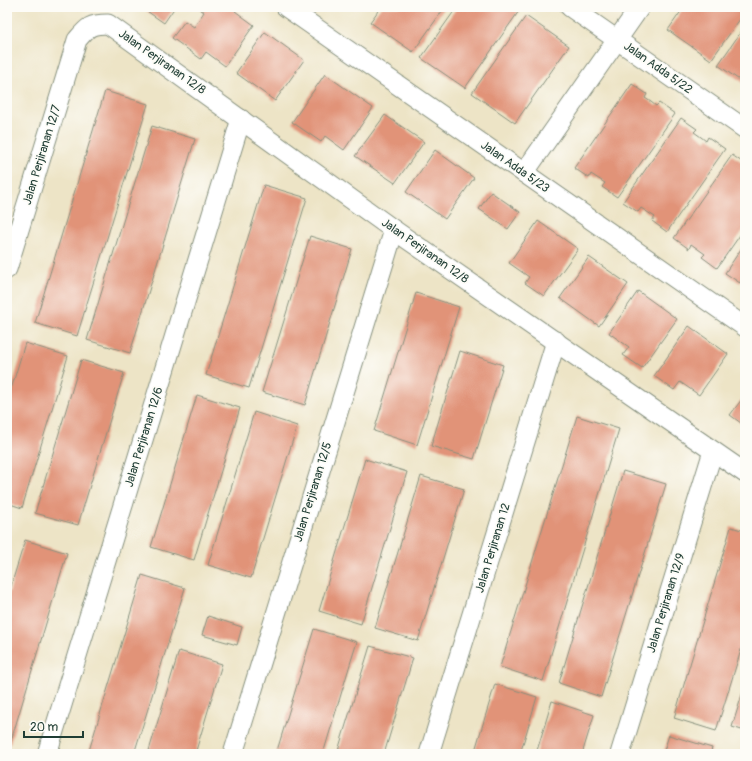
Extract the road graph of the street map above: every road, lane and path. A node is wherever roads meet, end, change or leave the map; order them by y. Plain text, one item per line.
1 (286, 7) edge
2 (570, 7) edge
3 (640, 7) edge
4 (77, 40) joint
5 (617, 40) junction
6 (242, 119) junction
7 (745, 129) edge
8 (524, 173) junction
9 (394, 230) junction
10 (7, 269) edge
11 (745, 327) edge
12 (556, 341) junction
13 (713, 451) junction
14 (745, 473) edge
15 (47, 754) edge
16 (233, 754) edge
17 (429, 754) edge
18 (620, 754) edge

1 - 8 street, Jalan Adda 5/23
2 - 5 street, Jalan Adda 5/22
3 - 5 street
4 - 6 street, Jalan Perjiranan 12/8
4 - 10 street, Jalan Perjiranan 12/7
5 - 7 street, Jalan Adda 5/22
5 - 8 street
6 - 9 street, Jalan Perjiranan 12/8
6 - 15 street, Jalan Perjiranan 12/6
8 - 11 street, Jalan Adda 5/23
9 - 12 street, Jalan Perjiranan 12/8
9 - 16 street, Jalan Perjiranan 12/5
12 - 13 street, Jalan Perjiranan 12/8
12 - 17 street, Jalan Perjiranan 12
13 - 14 street, Jalan Perjiranan 12/8
13 - 18 street, Jalan Perjiranan 12/9

